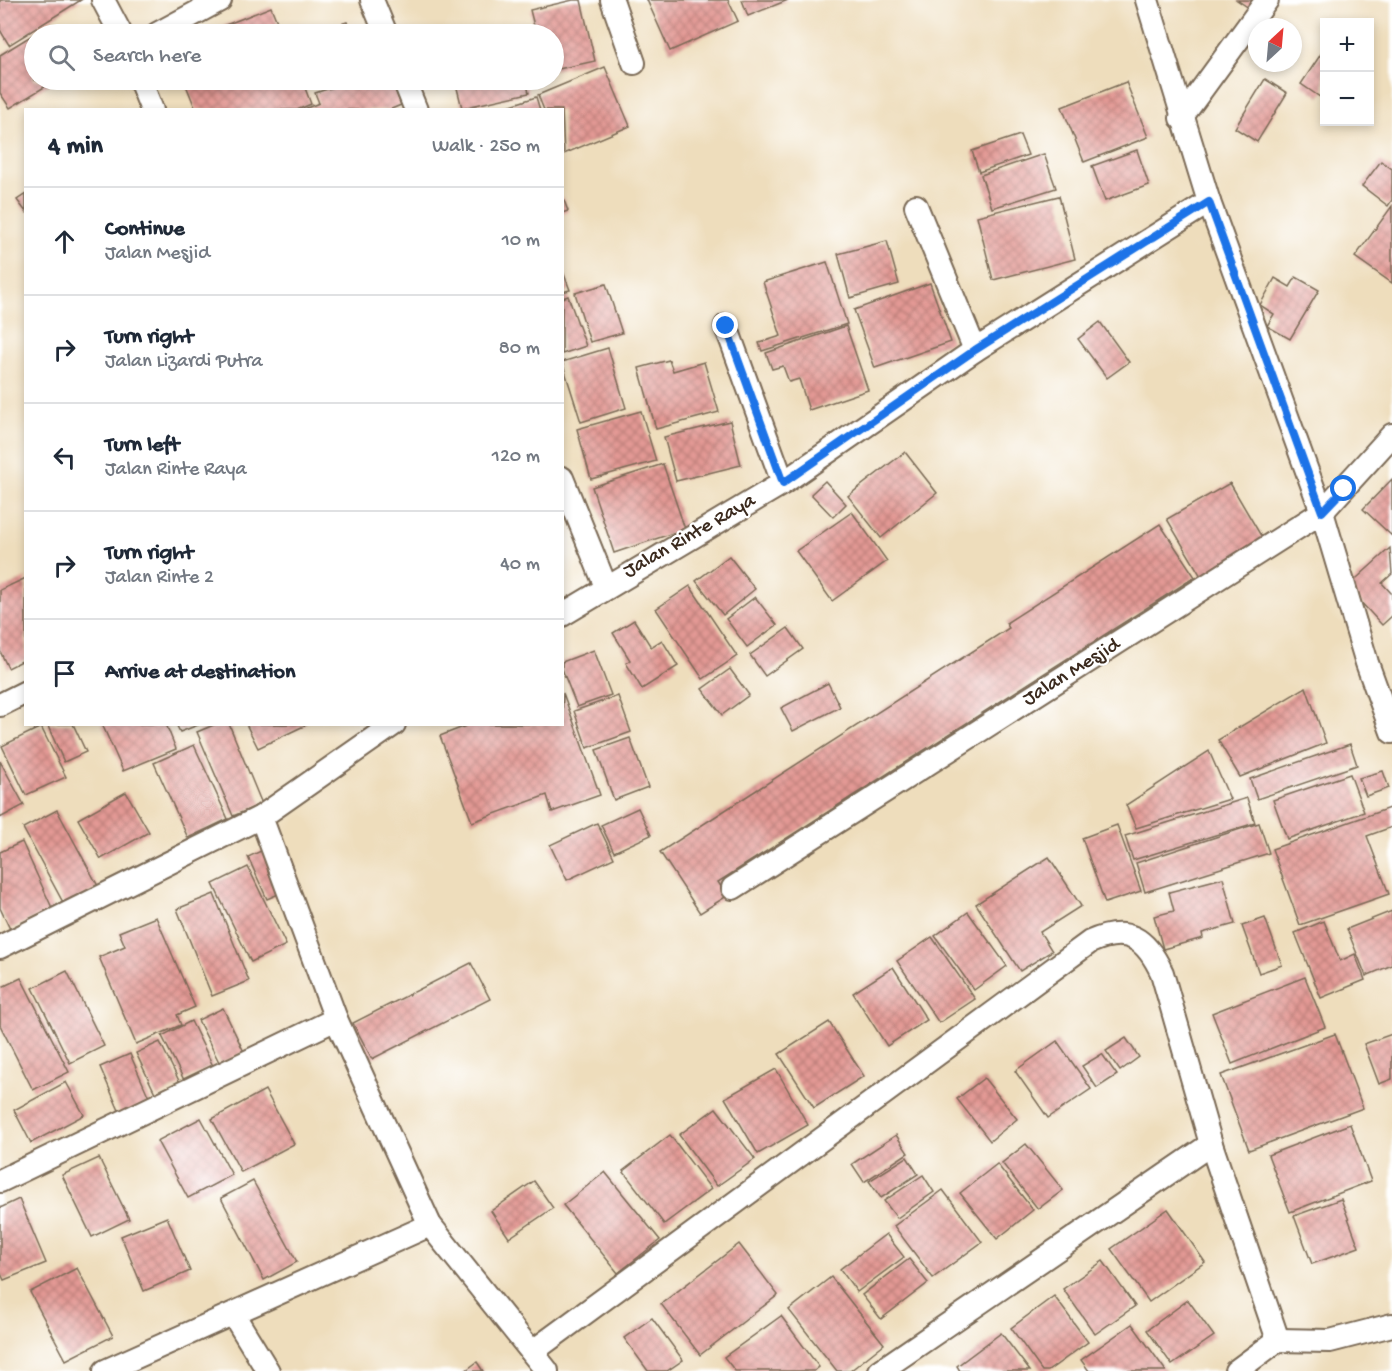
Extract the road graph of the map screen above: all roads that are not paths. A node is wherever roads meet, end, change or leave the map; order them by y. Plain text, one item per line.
1 (103, 0) edge
2 (220, 0) edge
3 (372, 0) edge
4 (612, 0) edge
5 (1147, 0) edge
6 (1267, 0) edge
7 (116, 24) edge
8 (176, 24) edge
9 (382, 24) edge
10 (633, 63) dead end
11 (144, 90) edge
12 (408, 90) edge
13 (151, 108) edge
14 (415, 108) edge
15 (1181, 118) junction
16 (1209, 202) junction
17 (916, 206) dead end
18 (726, 326) dead end
19 (975, 350) junction
20 (1392, 435) edge
21 (564, 483) edge
22 (783, 483) junction
23 (1322, 512) junction
24 (606, 587) junction
25 (564, 614) edge
26 (24, 693) edge
27 (0, 705) edge
28 (384, 727) edge
29 (1392, 732) edge
30 (261, 817) junction
31 (733, 888) dead end
32 (0, 947) edge
33 (336, 1019) junction
34 (1211, 1144) junction
35 (0, 1181) edge
36 (430, 1225) junction
37 (233, 1314) junction
38 (1392, 1325) edge
39 (1278, 1340) junction
40 (532, 1352) junction
41 (105, 1371) edge
42 (268, 1371) edge
43 (547, 1371) edge
44 (880, 1371) edge
45 (1236, 1371) edge

1 - 7 street
2 - 8 street
3 - 9 street
4 - 10 street
5 - 15 street
6 - 15 street
11 - 13 street
12 - 14 street
15 - 16 street
16 - 19 street, Jalan Rinte Raya
16 - 23 street
17 - 19 street
18 - 22 street
19 - 22 street, Jalan Rinte Raya
20 - 23 street, Jalan Mesjid
21 - 24 street
22 - 24 street, Jalan Rinte Raya
23 - 29 street
23 - 31 street, Jalan Mesjid
24 - 25 street, Jalan Rinte Raya
26 - 27 street
28 - 30 street
30 - 32 street
30 - 33 street
33 - 35 street
33 - 36 street
34 - 39 street
34 - 40 street
34 - 44 street
36 - 37 street
36 - 40 street
37 - 41 street
37 - 42 street
38 - 39 street
39 - 45 street
40 - 43 street

